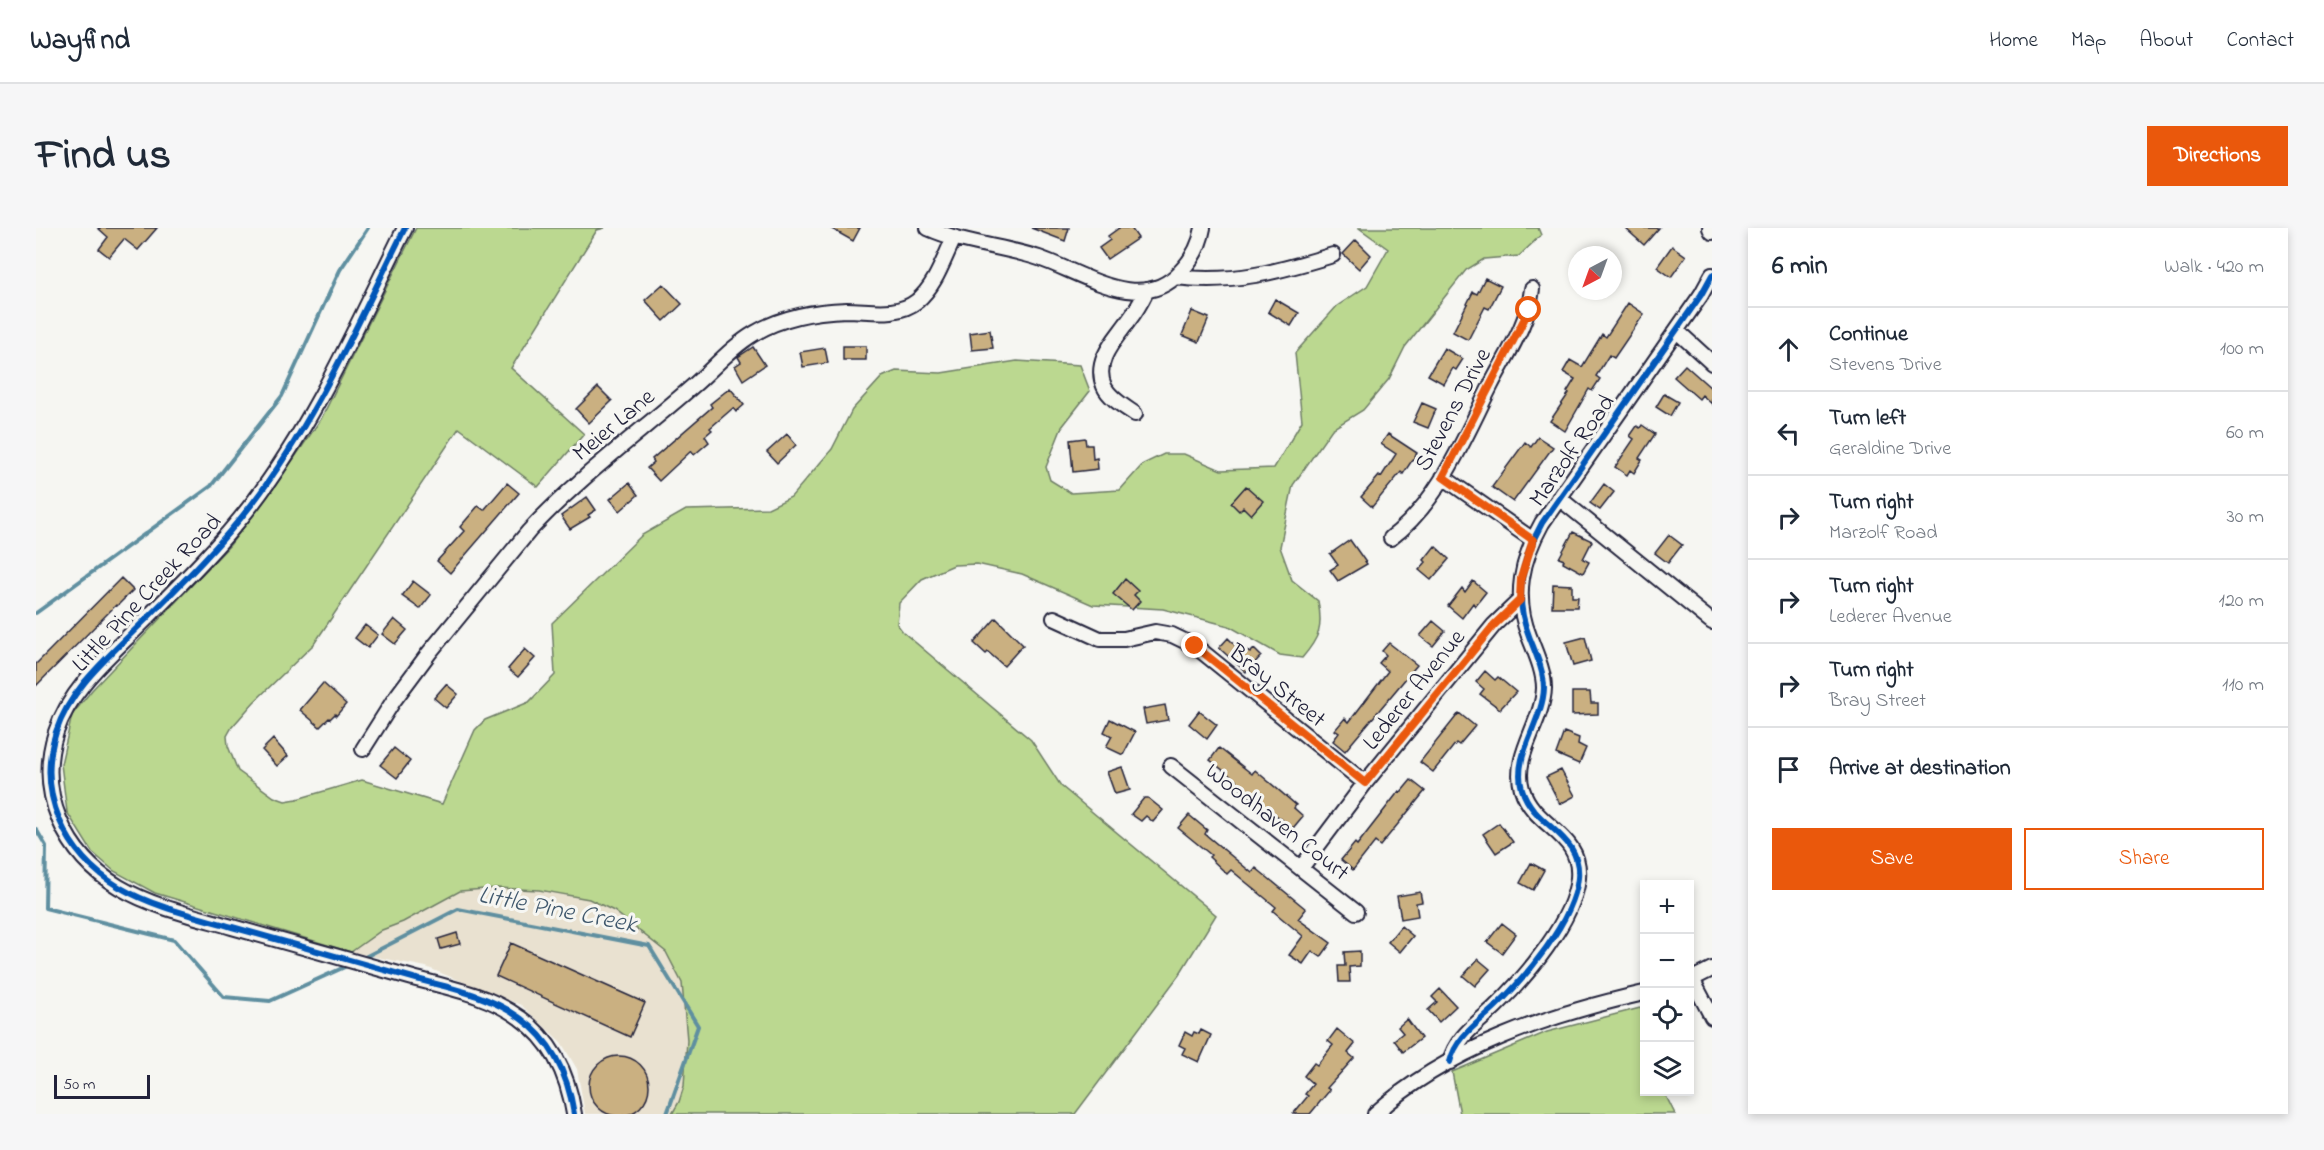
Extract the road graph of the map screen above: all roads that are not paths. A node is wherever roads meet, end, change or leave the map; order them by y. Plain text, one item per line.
1 (405, 228) edge
2 (928, 228) edge
3 (1203, 228) edge
4 (1710, 228) edge
5 (1712, 232) edge
6 (954, 238) junction
7 (1333, 255) dead end
8 (1712, 275) edge
9 (1176, 277) junction
10 (1532, 289) dead end
11 (1146, 292) junction
12 (1677, 331) junction
13 (1712, 363) edge
14 (1135, 414) dead end
15 (1443, 477) junction
16 (1559, 498) junction
17 (1390, 538) dead end
18 (1533, 540) junction
19 (1520, 600) junction
20 (1054, 618) dead end
21 (1712, 622) edge
22 (363, 749) dead end
23 (1171, 766) dead end
24 (1365, 783) junction
25 (1301, 868) junction
26 (1356, 912) dead end
27 (1712, 969) edge
28 (1694, 978) edge
29 (1694, 984) edge
30 (1640, 994) edge
31 (1712, 1017) edge
32 (1450, 1062) junction
33 (574, 1114) edge
34 (1375, 1114) edge

1 - 33 street, Little Pine Creek Road
2 - 6 street
3 - 9 street
4 - 5 street
6 - 11 street
6 - 22 street, Meier Lane
7 - 9 street
8 - 12 street, Marzolf Road
9 - 11 street
10 - 15 street, Stevens Drive
11 - 14 street
12 - 13 street
12 - 16 street, Marzolf Road
15 - 17 street, Stevens Drive
15 - 18 street
16 - 18 street, Marzolf Road
16 - 21 street
18 - 19 street, Marzolf Road
19 - 24 street, Lederer Avenue
19 - 32 street, Marzolf Road
20 - 24 street, Bray Street
23 - 25 street, Woodhaven Court
24 - 25 street, Lederer Avenue
25 - 26 street, Woodhaven Court
27 - 28 street
29 - 31 street
30 - 32 street
32 - 34 street

